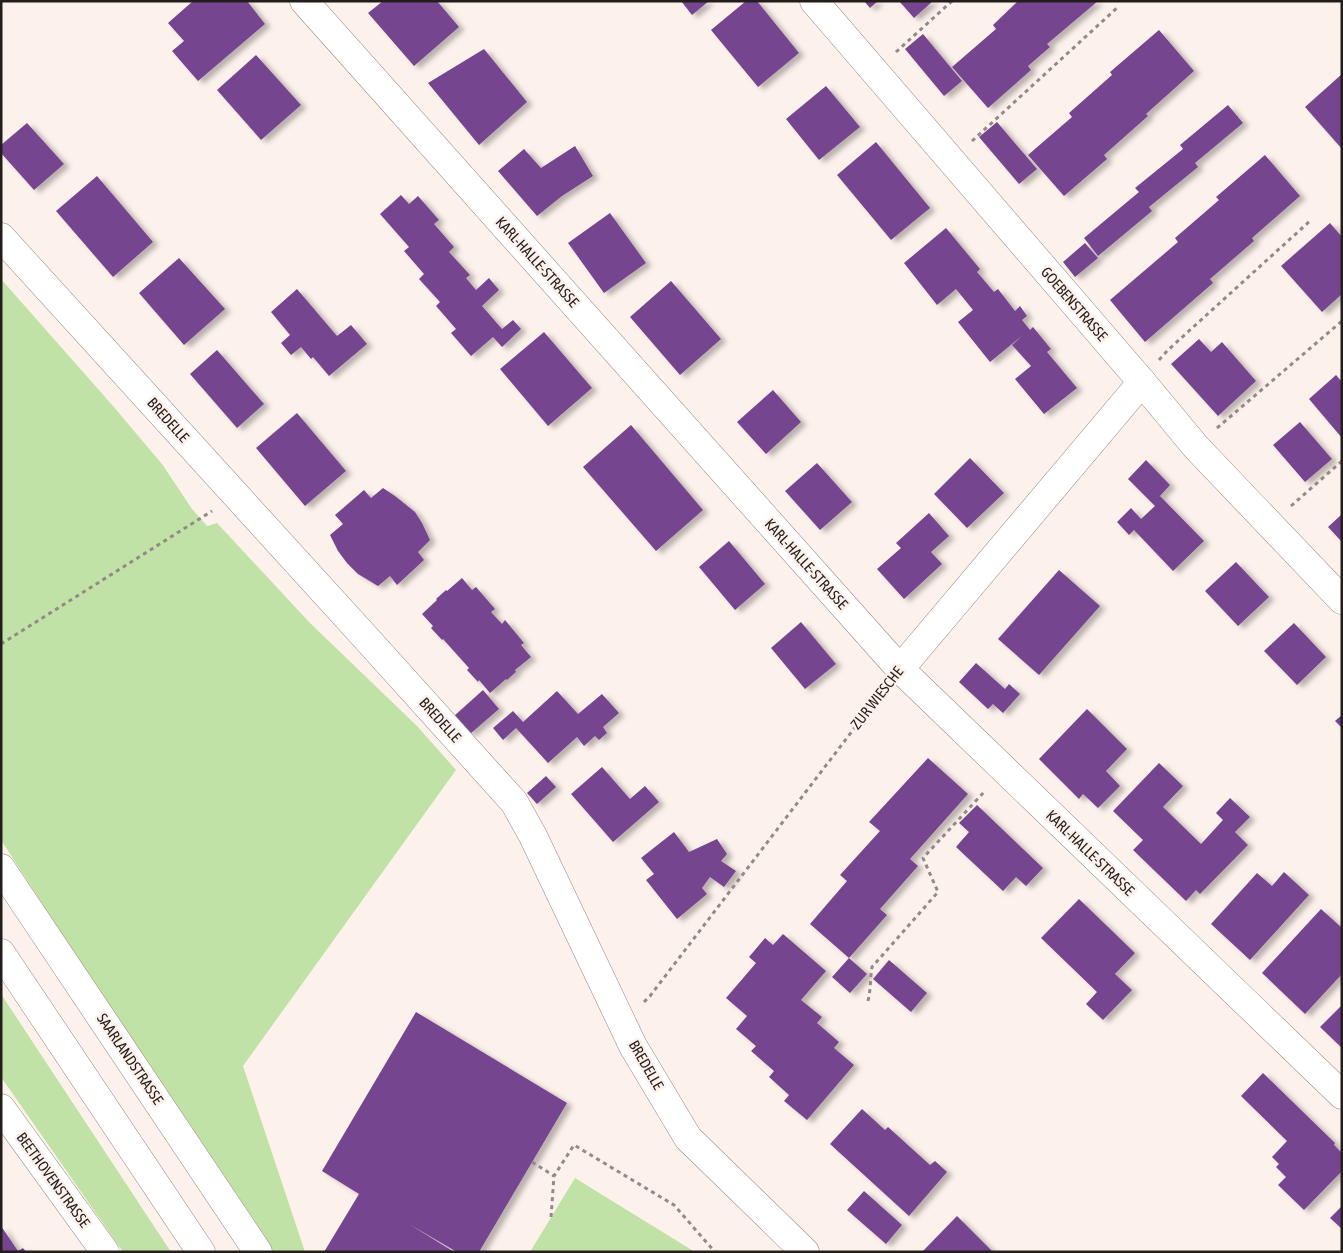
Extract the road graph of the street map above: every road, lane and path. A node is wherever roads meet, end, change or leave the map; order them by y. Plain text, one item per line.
1 (304, 1) edge
2 (814, 1) edge
3 (952, 1) edge
4 (1118, 7) dead end
5 (875, 71) junction
6 (951, 160) junction
7 (1312, 220) dead end
8 (1, 237) edge
9 (1342, 321) edge
10 (1168, 350) dead end
11 (1142, 382) junction
12 (1230, 417) dead end
13 (1342, 461) edge
14 (236, 496) junction
15 (1270, 524) junction
16 (1342, 600) edge
17 (1, 644) edge
18 (900, 669) junction
19 (1004, 770) junction
20 (1, 868) edge
21 (1, 953) edge
22 (868, 1001) dead end
23 (623, 1022) junction
24 (1342, 1095) edge
25 (1, 1108) edge
26 (532, 1162) dead end
27 (554, 1176) junction
28 (551, 1216) dead end
29 (105, 1252) edge
30 (201, 1252) edge
31 (258, 1252) edge
32 (715, 1252) edge
33 (805, 1252) edge

1 - 18 main road, KARL-HALLE-STRASSE
2 - 5 main road, GOEBENSTRASSE
3 - 5 path
4 - 6 path
5 - 6 main road, GOEBENSTRASSE
6 - 11 main road, GOEBENSTRASSE
7 - 10 path
8 - 14 main road, BREDELLE
9 - 12 path
11 - 15 main road, GOEBENSTRASSE
11 - 18 main road, ZUR WIESCHE
13 - 15 path
14 - 17 path
14 - 23 main road, BREDELLE
15 - 16 main road, GOEBENSTRASSE
18 - 19 main road, KARL-HALLE-STRASSE
18 - 23 path, ZUR WIESCHE
19 - 22 path
19 - 24 main road, KARL-HALLE-STRASSE
20 - 31 main road, SAARLANDSTRASSE
21 - 30 main road
23 - 33 main road, BREDELLE
25 - 29 main road, BEETHOVENSTRASSE
26 - 27 path
27 - 28 path
27 - 32 path

